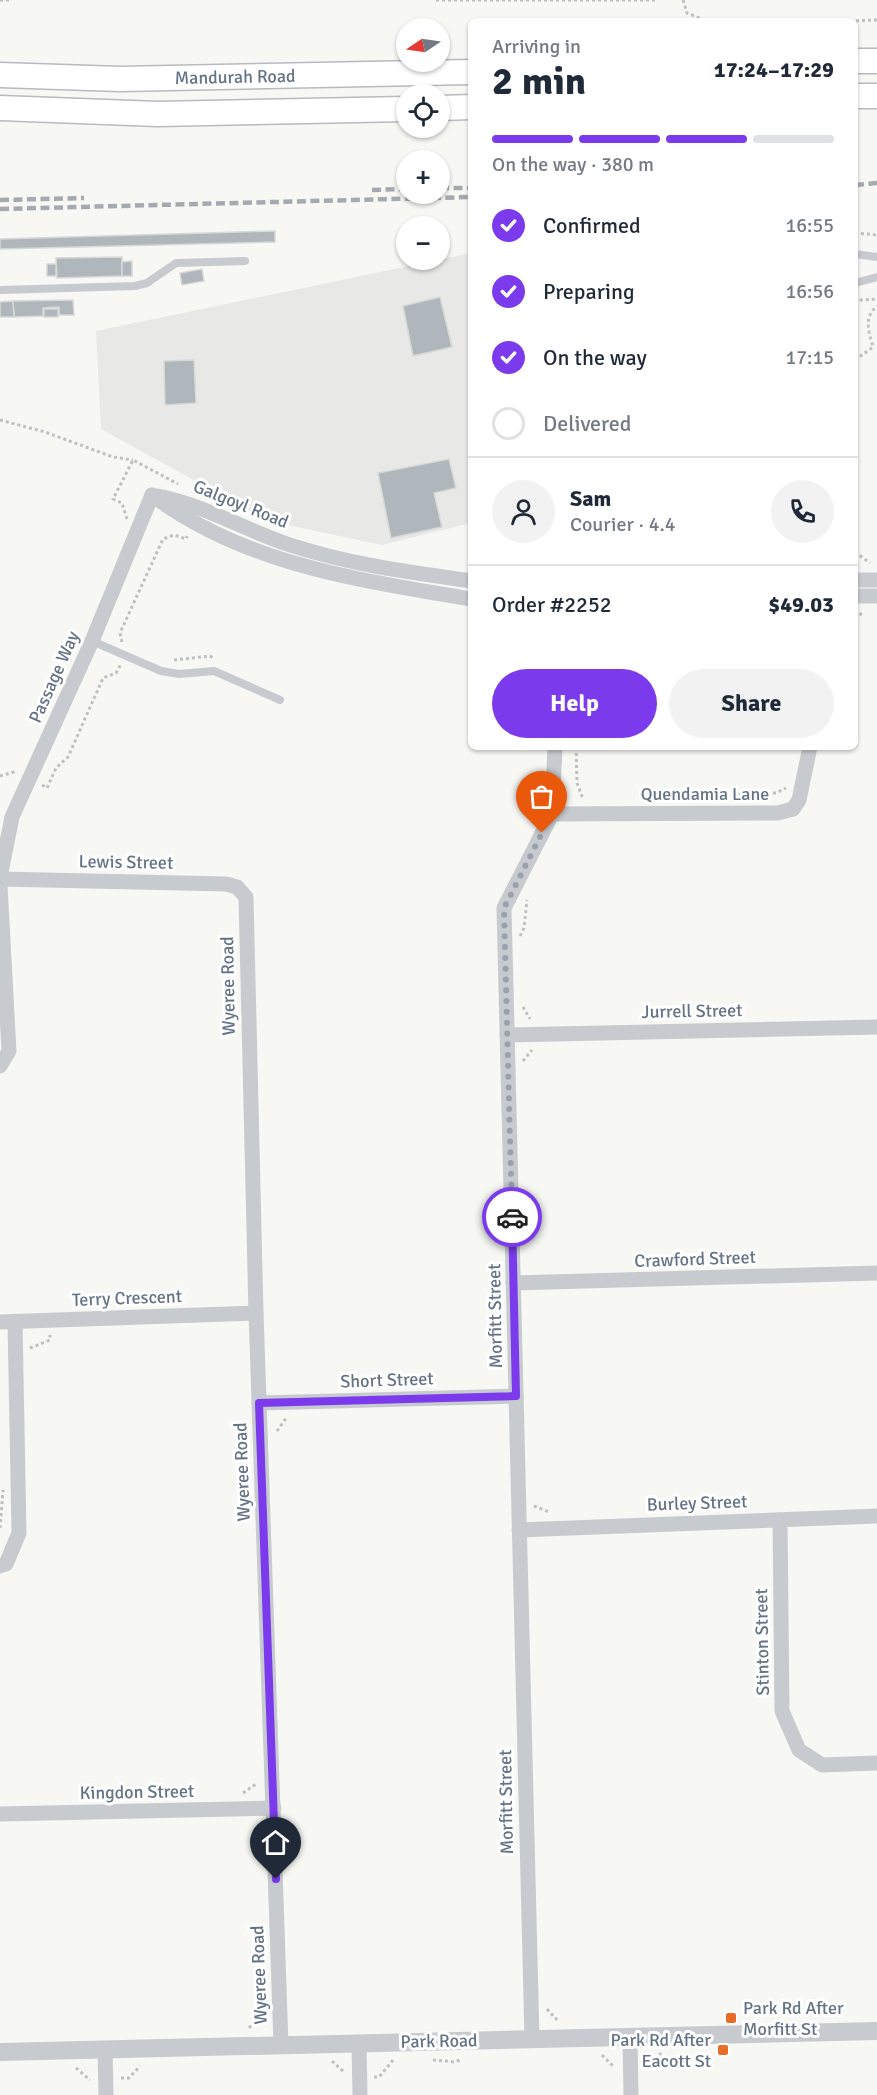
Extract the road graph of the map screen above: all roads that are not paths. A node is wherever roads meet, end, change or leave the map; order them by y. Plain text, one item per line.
1 (877, 61) edge
2 (858, 62) edge
3 (468, 72) edge
4 (0, 75) edge
5 (858, 96) edge
6 (877, 96) edge
7 (468, 107) edge
8 (0, 108) edge
9 (450, 108) edge
10 (396, 109) edge
11 (858, 254) edge
12 (877, 257) edge
13 (245, 261) dead end
14 (877, 277) edge
15 (858, 282) edge
16 (0, 290) edge
17 (152, 495) joint
18 (375, 575) junction
19 (858, 580) edge
20 (877, 580) edge
21 (468, 581) edge
22 (858, 596) edge
23 (877, 596) edge
24 (468, 597) edge
25 (92, 641) junction
26 (280, 700) dead end
27 (555, 750) edge
28 (809, 750) edge
29 (6, 814) edge
30 (552, 814) junction
31 (0, 878) edge
32 (0, 886) edge
33 (246, 897) joint
34 (877, 1027) edge
35 (507, 1035) junction
36 (0, 1066) edge
37 (877, 1274) edge
38 (513, 1283) junction
39 (256, 1313) junction
40 (8, 1322) edge
41 (516, 1396) junction
42 (259, 1403) junction
43 (877, 1516) edge
44 (780, 1520) junction
45 (519, 1530) junction
46 (0, 1566) edge
47 (877, 1763) edge
48 (274, 1808) junction
49 (0, 1814) edge
50 (877, 2031) edge
51 (630, 2037) junction
52 (532, 2039) junction
53 (359, 2043) junction
54 (281, 2045) junction
55 (105, 2049) junction
56 (0, 2052) edge
57 (106, 2095) edge
58 (360, 2095) edge
59 (632, 2095) edge

1 - 2 highway
3 - 4 highway, Mandurah Road
5 - 6 highway
7 - 9 highway
8 - 10 highway, Mandurah Road
11 - 12 lane
13 - 16 lane
14 - 15 lane
17 - 18 street, Galgoyl Road
17 - 25 street, Passage Way
18 - 21 street, Galgoyl Road
18 - 24 street, Galgoyl Road
19 - 20 street
22 - 23 street
25 - 26 lane
25 - 29 street, Passage Way
27 - 30 street, Morfitt Street
28 - 30 street, Quendamia Lane
29 - 31 street, Passage Way
30 - 35 street, Morfitt Street
31 - 33 street, Lewis Street
32 - 36 street
33 - 39 street, Wyeree Road
34 - 35 street, Jurrell Street
35 - 38 street, Morfitt Street
37 - 38 street, Crawford Street
38 - 41 street, Morfitt Street
39 - 40 street, Terry Crescent
39 - 42 street, Wyeree Road
40 - 46 street
41 - 42 street, Short Street
41 - 45 street, Morfitt Street
42 - 48 street, Wyeree Road
43 - 44 street, Burley Street
44 - 45 street, Burley Street
44 - 47 street, Stinton Street
45 - 52 street, Morfitt Street
48 - 49 street, Kingdon Street
48 - 54 street, Wyeree Road
50 - 51 street, Park Road
51 - 52 street, Park Road
51 - 59 street
52 - 53 street, Park Road
53 - 54 street, Park Road
53 - 58 street
54 - 55 street, Park Road
55 - 56 street, Park Road
55 - 57 street

